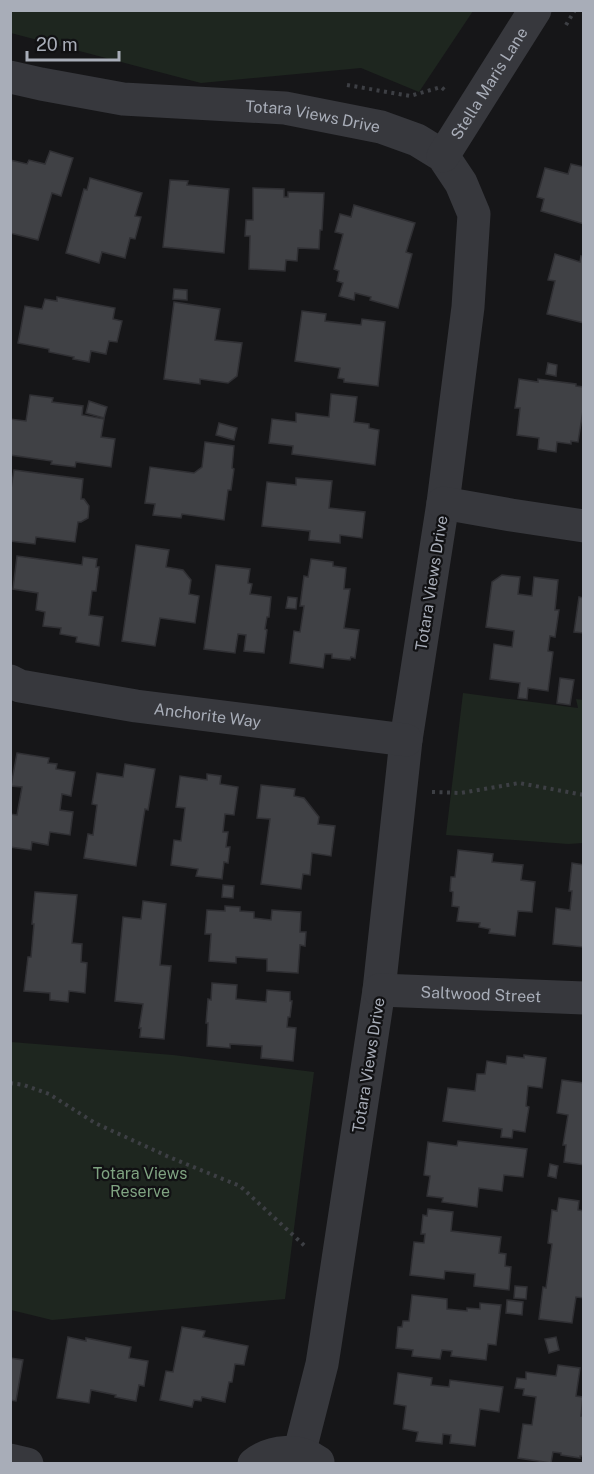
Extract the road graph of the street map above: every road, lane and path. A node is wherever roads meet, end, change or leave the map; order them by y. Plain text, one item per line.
1 (535, 10) edge
2 (10, 77) edge
3 (443, 156) junction
4 (443, 503) junction
5 (584, 526) edge
6 (10, 681) edge
7 (406, 741) junction
8 (431, 792) dead end
9 (584, 795) edge
10 (379, 990) junction
11 (584, 998) edge
12 (10, 1083) edge
13 (310, 1251) dead end
14 (309, 1459) edge
15 (10, 1460) edge
16 (27, 1464) edge
17 (254, 1464) edge

1 - 3 street, Stella Maris Lane
2 - 3 street, Totara Views Drive
3 - 4 street, Totara Views Drive
4 - 5 street
4 - 7 street, Totara Views Drive
6 - 7 street, Anchorite Way
7 - 10 street, Totara Views Drive
8 - 9 path
10 - 11 street, Saltwood Street
10 - 14 street, Totara Views Drive
12 - 13 path
14 - 17 street
15 - 16 street

